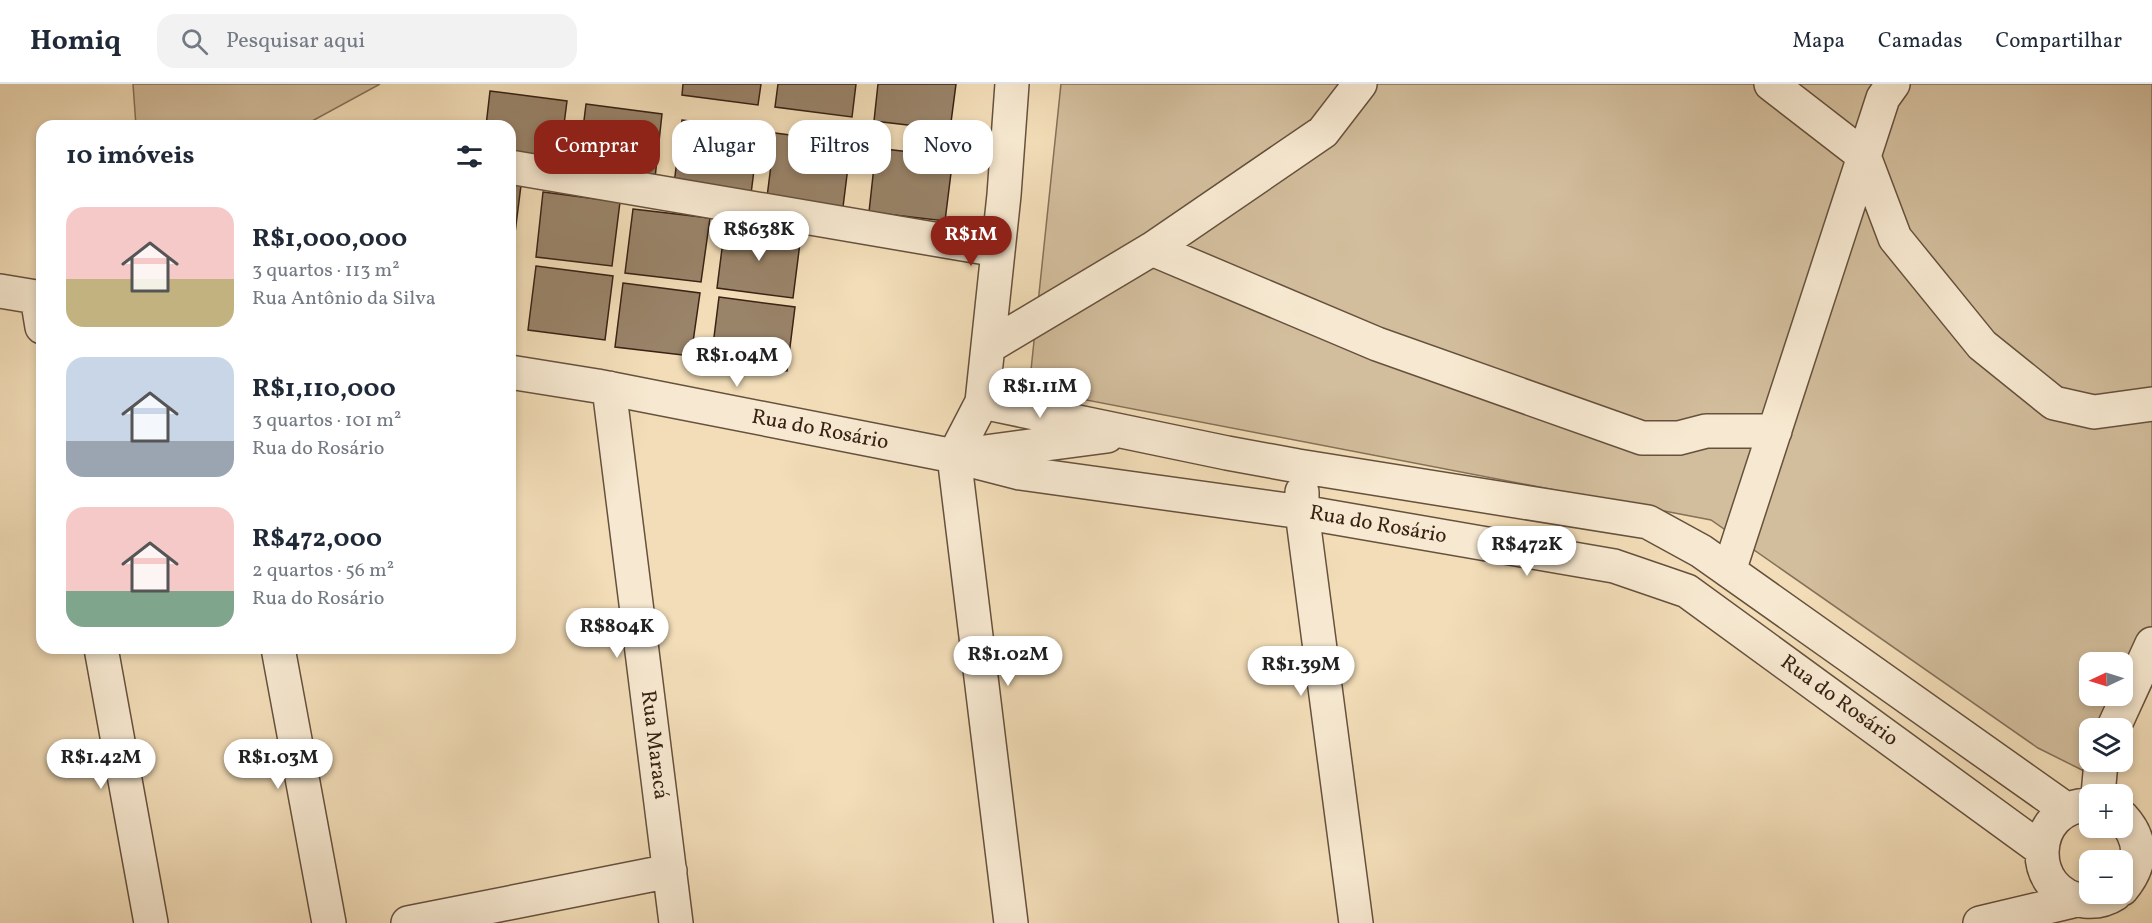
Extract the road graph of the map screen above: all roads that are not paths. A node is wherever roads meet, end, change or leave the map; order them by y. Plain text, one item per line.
1 (1012, 84) edge
2 (1360, 84) edge
3 (1771, 84) edge
4 (1893, 84) edge
5 (1864, 156) junction
6 (516, 168) edge
7 (1152, 249) junction
8 (998, 250) junction
9 (0, 291) edge
10 (36, 306) edge
11 (988, 347) junction
12 (516, 373) edge
13 (609, 388) junction
14 (982, 402) junction
15 (2152, 404) edge
16 (1775, 431) junction
17 (1132, 433) junction
18 (954, 456) junction
19 (1302, 467) junction
20 (1302, 512) junction
21 (1729, 571) junction
22 (2152, 644) edge
23 (101, 654) edge
24 (279, 654) edge
25 (2118, 718) edge
26 (2078, 807) edge
27 (2133, 831) edge
28 (2041, 849) junction
29 (670, 871) junction
30 (2133, 876) edge
31 (2152, 888) edge
32 (2133, 889) edge
33 (2076, 900) junction
34 (2079, 900) edge
35 (151, 923) edge
36 (329, 923) edge
37 (408, 923) edge
38 (676, 923) edge
39 (1011, 923) edge
40 (1356, 923) edge
41 (1980, 923) edge

1 - 8 street
2 - 7 street
3 - 5 street
4 - 5 street
5 - 15 street
5 - 16 street
6 - 8 street
7 - 11 street
7 - 16 street
8 - 11 street
9 - 10 street
11 - 14 street
12 - 13 street, Rua do Rosário
13 - 18 street, Rua do Rosário
13 - 29 street, Rua Maracá
14 - 17 street, Rua do Rosário
14 - 18 street
16 - 21 street
17 - 18 street, Rua do Rosário
17 - 19 street, Rua do Rosário
18 - 20 street, Rua do Rosário
18 - 39 street
19 - 20 street
19 - 21 street, Rua do Rosário
20 - 28 street, Rua do Rosário
20 - 40 street
21 - 26 street, Rua do Rosário
22 - 25 street
23 - 35 street
24 - 36 street
26 - 28 street
27 - 30 street
28 - 33 street
29 - 37 street
29 - 38 street, Rua Maracá
31 - 32 street
33 - 34 street
33 - 41 street

